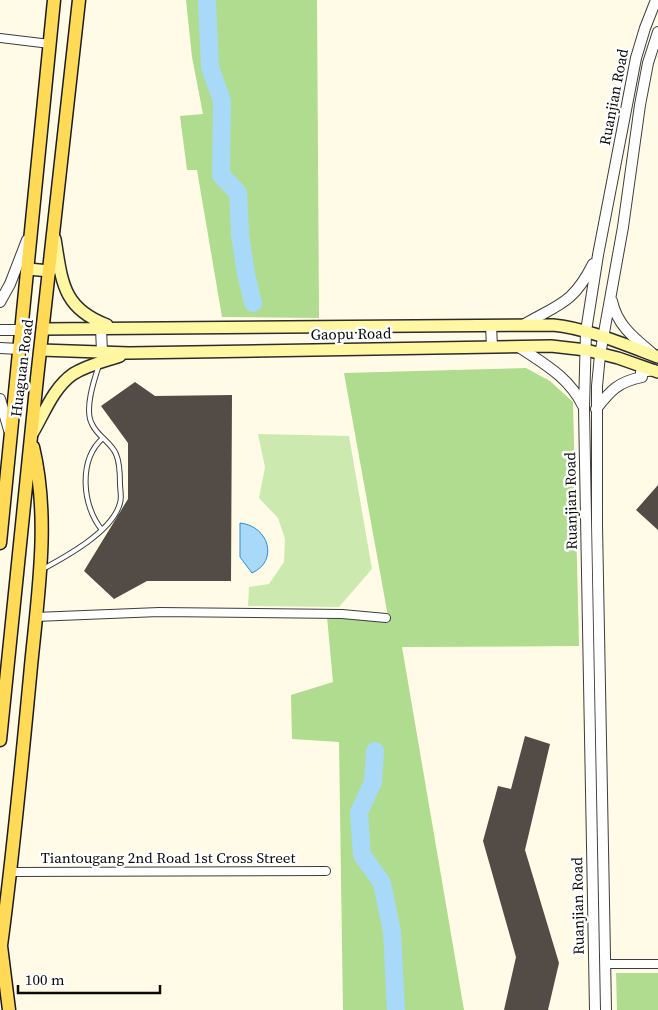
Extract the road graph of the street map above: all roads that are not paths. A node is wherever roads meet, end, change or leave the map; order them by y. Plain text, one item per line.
1 (54, 0) edge
2 (79, 0) edge
3 (656, 0) edge
4 (658, 32) edge
5 (0, 38) edge
6 (50, 44) junction
7 (31, 230) junction
8 (54, 234) junction
9 (598, 255) junction
10 (28, 269) junction
11 (50, 271) junction
12 (611, 298) junction
13 (0, 302) edge
14 (491, 325) junction
15 (523, 325) junction
16 (101, 328) junction
17 (123, 328) junction
18 (43, 329) junction
19 (0, 330) edge
20 (22, 330) junction
21 (586, 331) junction
22 (604, 338) junction
23 (492, 347) junction
24 (518, 347) junction
25 (0, 348) edge
26 (19, 349) junction
27 (41, 350) junction
28 (586, 350) junction
29 (600, 355) junction
30 (658, 357) edge
31 (101, 358) junction
32 (656, 371) edge
33 (0, 400) edge
34 (584, 408) junction
35 (596, 409) junction
36 (11, 437) junction
37 (31, 437) junction
38 (104, 438) junction
39 (0, 462) edge
40 (102, 530) junction
41 (0, 543) edge
42 (39, 571) junction
43 (36, 617) junction
44 (386, 618) dead end
45 (0, 740) edge
46 (326, 871) dead end
47 (10, 872) junction
48 (0, 949) edge
49 (606, 964) junction
50 (658, 964) edge
51 (9, 1010) edge
52 (595, 1010) edge
53 (606, 1010) edge

1 - 6 main road, Huaguan Road
2 - 8 main road, Huaguan Road
3 - 9 street, Ruanjian Road
4 - 12 street, Ruanjian Road
5 - 6 street
6 - 7 main road, Huaguan Road
7 - 10 main road, Huaguan Road
7 - 13 street
8 - 11 main road, Huaguan Road
8 - 17 main road
9 - 15 street
9 - 21 street, Ruanjian Road
10 - 11 main road
10 - 20 main road, Huaguan Road
11 - 18 main road, Huaguan Road
12 - 22 street, Ruanjian Road
12 - 30 street
14 - 15 main road, Gaopu Road
14 - 17 main road, Gaopu Road
14 - 23 street
15 - 21 main road, Gaopu Road
16 - 17 main road, Gaopu Road
16 - 18 main road, Gaopu Road
16 - 31 street
18 - 27 main road, Huaguan Road
19 - 20 street
20 - 26 main road, Huaguan Road
21 - 22 main road, Gaopu Road
21 - 28 street, Ruanjian Road
22 - 29 street, Ruanjian Road
22 - 30 main road, Gaopu Road
23 - 24 main road, Gaopu Road
23 - 31 main road, Gaopu Road
24 - 28 main road, Gaopu Road
24 - 34 street
25 - 26 street
26 - 36 main road, Huaguan Road
27 - 31 main road, Gaopu Road
27 - 37 main road, Huaguan Road
28 - 29 main road, Gaopu Road
28 - 34 street, Ruanjian Road
29 - 32 main road, Gaopu Road
29 - 35 street, Ruanjian Road
31 - 37 main road
31 - 38 lane
32 - 35 street
33 - 36 street
34 - 52 street, Ruanjian Road
35 - 49 street, Ruanjian Road
36 - 39 main road
36 - 41 main road, Huaguan Road
37 - 42 main road
37 - 45 main road, Huaguan Road
38 - 40 lane
38 - 40 lane
40 - 42 lane
42 - 43 main road
43 - 44 street
43 - 47 main road
46 - 47 street, Tiantougang 2nd Road 1st Cross Street
47 - 48 main road
48 - 51 main road
49 - 50 street
49 - 53 street, Ruanjian Road

